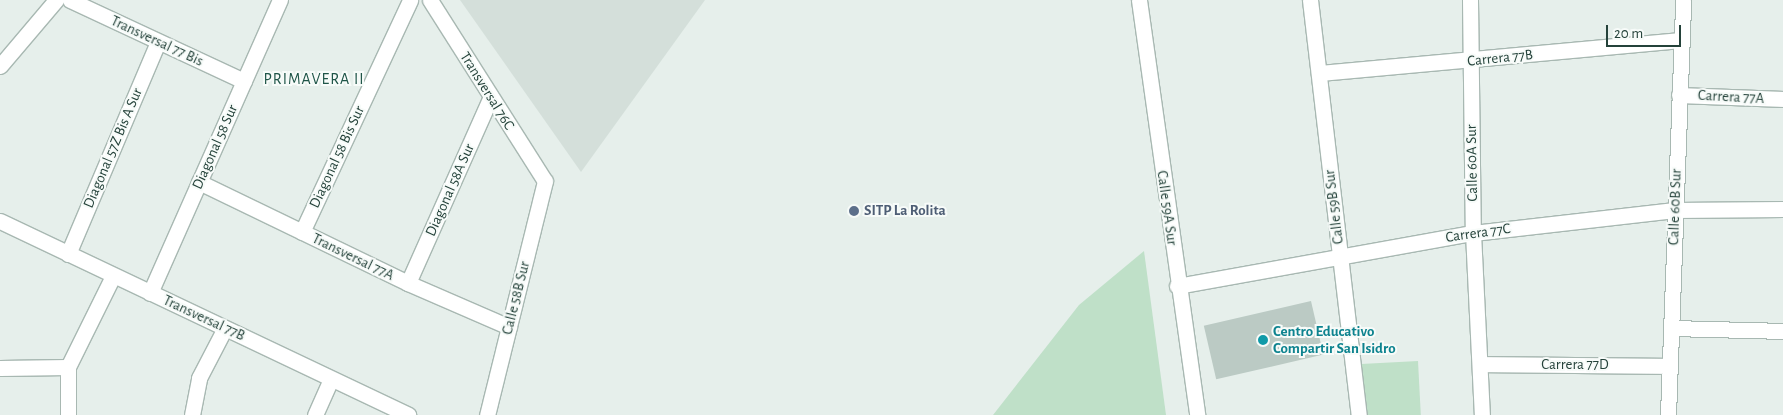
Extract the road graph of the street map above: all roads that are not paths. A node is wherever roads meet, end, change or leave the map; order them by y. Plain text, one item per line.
1 (56, 0) edge
2 (70, 0) edge
3 (280, 0) edge
4 (410, 0) edge
5 (430, 0) edge
6 (1139, 0) edge
7 (1310, 0) edge
8 (1470, 0) edge
9 (1683, 0) edge
10 (1682, 40) junction
11 (158, 42) junction
12 (1471, 61) junction
13 (0, 66) edge
14 (1319, 73) junction
15 (244, 81) junction
16 (1680, 95) junction
17 (491, 97) junction
18 (1783, 99) edge
19 (544, 181) joint
20 (199, 182) junction
21 (1783, 209) edge
22 (1675, 210) junction
23 (0, 221) edge
24 (302, 232) junction
25 (1474, 233) junction
26 (68, 254) junction
27 (1340, 256) junction
28 (113, 276) junction
29 (408, 283) junction
30 (1177, 286) junction
31 (150, 293) junction
32 (509, 327) junction
33 (225, 328) junction
34 (1671, 328) junction
35 (1783, 331) edge
36 (1480, 364) junction
37 (1669, 366) junction
38 (68, 367) junction
39 (0, 368) edge
40 (331, 378) junction
41 (68, 415) edge
42 (192, 415) edge
43 (315, 415) edge
44 (408, 415) edge
45 (488, 415) edge
46 (1197, 415) edge
47 (1359, 415) edge
48 (1482, 415) edge
49 (1668, 415) edge

1 - 13 street
2 - 11 street, Transversal 77 Bis
3 - 15 street, Diagonal 58 Sur
4 - 24 street, Diagonal 58 Bis Sur
5 - 17 street, Transversal 76C
6 - 30 street, Calle 59A Sur
7 - 14 street, Calle 59B Sur
8 - 12 street, Calle 60A Sur
9 - 10 street, Calle 60B Sur
10 - 12 street, Carrera 77B
10 - 16 street, Calle 60B Sur
11 - 15 street, Transversal 77 Bis
11 - 26 street, Diagonal 57Z Bis A Sur
12 - 14 street, Carrera 77B
12 - 25 street, Calle 60A Sur
14 - 27 street, Calle 59B Sur
15 - 20 street, Diagonal 58 Sur
16 - 18 street, Carrera 77A
16 - 22 street, Calle 60B Sur
17 - 19 street, Transversal 76C
17 - 29 street, Diagonal 58A Sur
19 - 32 street, Calle 58B Sur
20 - 24 street, Transversal 77A
20 - 31 street, Diagonal 58 Sur
21 - 22 street, Carrera 77C
22 - 25 street, Carrera 77C
22 - 34 street, Calle 60B Sur
23 - 26 street, Transversal 77B
24 - 29 street, Transversal 77A
25 - 27 street, Carrera 77C
25 - 36 street, Calle 60A Sur
26 - 28 street, Transversal 77B
27 - 30 street, Carrera 77C
27 - 47 street, Calle 59B Sur
28 - 31 street, Transversal 77B
28 - 38 street
29 - 32 street, Transversal 77A
30 - 46 street, Calle 59A Sur
31 - 33 street, Transversal 77B
32 - 45 street, Calle 58B Sur
33 - 40 street, Transversal 77B
33 - 42 street
34 - 35 street
34 - 37 street, Calle 60B Sur
36 - 37 street, Carrera 77D
36 - 48 street, Calle 60A Sur
37 - 49 street, Calle 60B Sur
38 - 39 street
38 - 41 street
40 - 43 street
40 - 44 street, Transversal 77B

